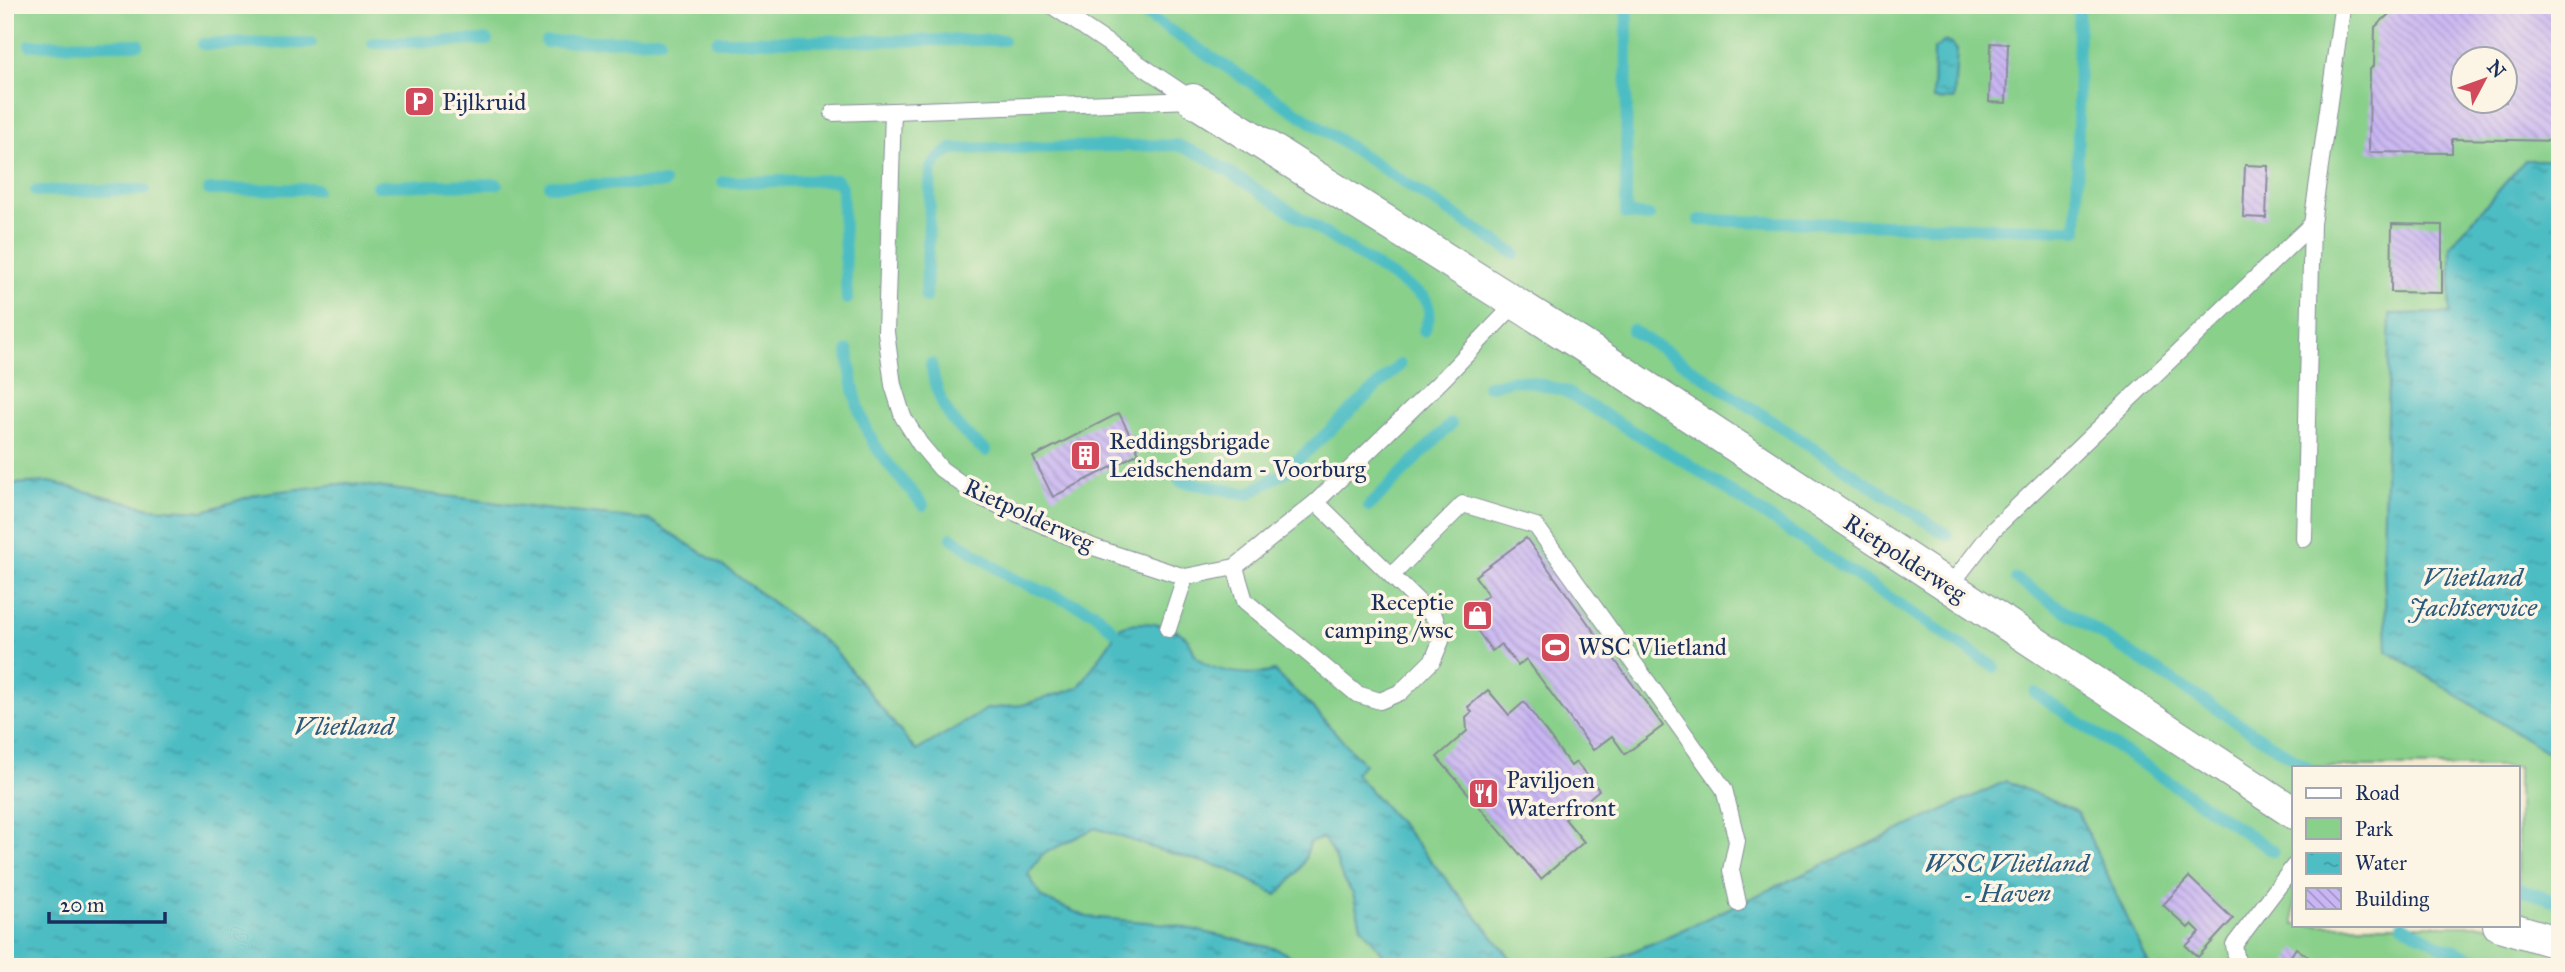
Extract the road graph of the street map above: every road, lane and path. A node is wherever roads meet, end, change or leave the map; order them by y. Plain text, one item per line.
1 (1051, 5) edge
2 (2342, 9) dead end
3 (1194, 100) junction
4 (893, 111) junction
5 (833, 113) dead end
6 (2312, 223) junction
7 (1516, 303) junction
8 (1316, 502) junction
9 (2304, 538) dead end
10 (1235, 567) junction
11 (1392, 575) junction
12 (1185, 577) junction
13 (1949, 587) junction
14 (1168, 629) dead end
15 (2292, 812) edge
16 (2292, 869) edge
17 (1738, 903) dead end
18 (2502, 926) edge
19 (2560, 943) edge
20 (2238, 967) edge

1 - 3 lane, Rietpolderweg
2 - 6 lane
3 - 4 lane
3 - 7 street, Rietpolderweg
4 - 5 lane
4 - 12 lane, Rietpolderweg
6 - 9 lane
6 - 13 lane
7 - 8 lane, Rietpolderweg
7 - 13 street, Rietpolderweg
8 - 10 lane, Rietpolderweg
8 - 11 lane
10 - 11 lane
10 - 12 lane, Rietpolderweg
11 - 17 lane
12 - 14 lane
13 - 15 street, Rietpolderweg
16 - 20 lane
18 - 19 street

